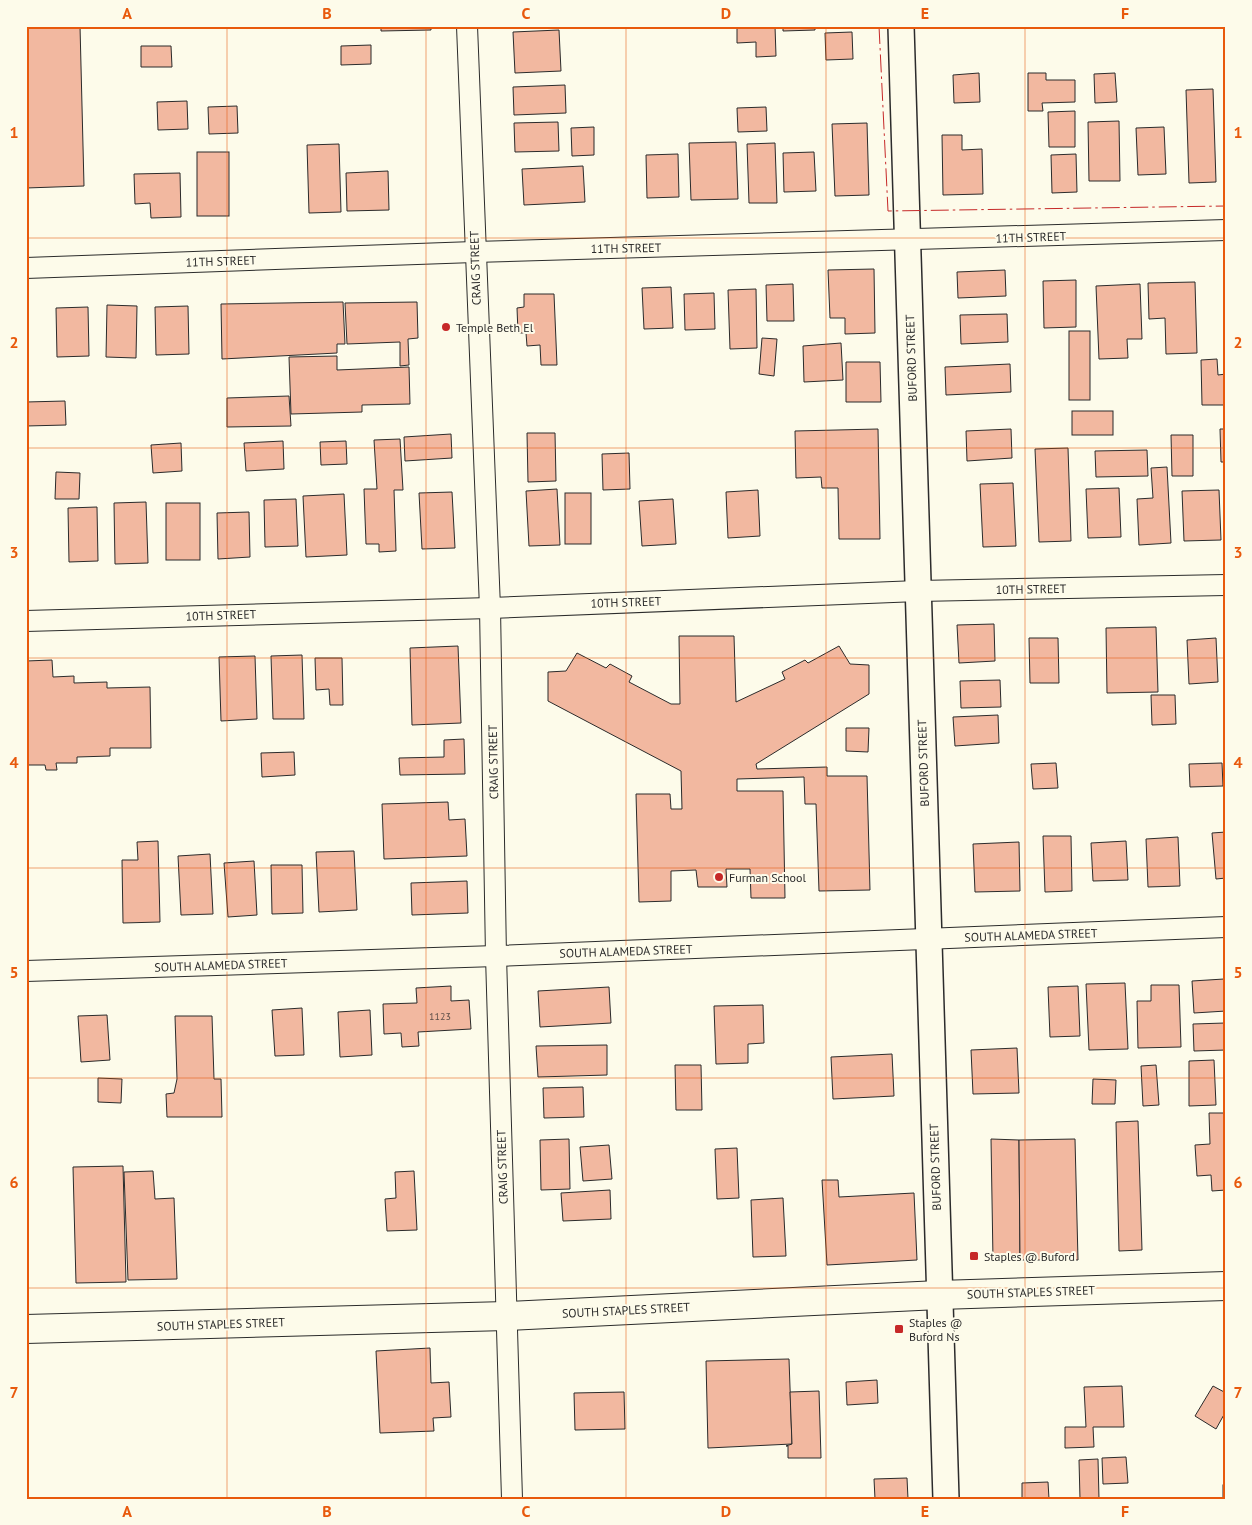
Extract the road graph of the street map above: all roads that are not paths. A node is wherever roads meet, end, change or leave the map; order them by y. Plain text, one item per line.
1 (467, 26) edge
2 (901, 26) edge
3 (1226, 230) edge
4 (908, 241) junction
5 (474, 252) junction
6 (26, 268) edge
7 (1226, 585) edge
8 (918, 591) junction
9 (490, 608) junction
10 (26, 621) edge
11 (1226, 927) edge
12 (929, 939) junction
13 (496, 956) junction
14 (26, 971) edge
15 (1226, 1286) edge
16 (939, 1295) junction
17 (506, 1316) junction
18 (26, 1329) edge
19 (512, 1499) edge
20 (946, 1499) edge

1 - 5 street, CRAIG STREET
2 - 4 street, BUFORD STREET
3 - 4 street, 11TH STREET
4 - 5 street, 11TH STREET
4 - 8 street, BUFORD STREET
5 - 6 street, 11TH STREET
5 - 9 street, CRAIG STREET
7 - 8 street, 10TH STREET
8 - 9 street, 10TH STREET
8 - 12 street, BUFORD STREET
9 - 10 street, 10TH STREET
9 - 13 street, CRAIG STREET
11 - 12 street, SOUTH ALAMEDA STREET
12 - 13 street, SOUTH ALAMEDA STREET
12 - 16 street, BUFORD STREET
13 - 14 street, SOUTH ALAMEDA STREET
13 - 17 street, CRAIG STREET
15 - 16 main road, SOUTH STAPLES STREET
16 - 17 main road, SOUTH STAPLES STREET
16 - 20 street, BUFORD STREET
17 - 18 main road, SOUTH STAPLES STREET
17 - 19 street, CRAIG STREET

